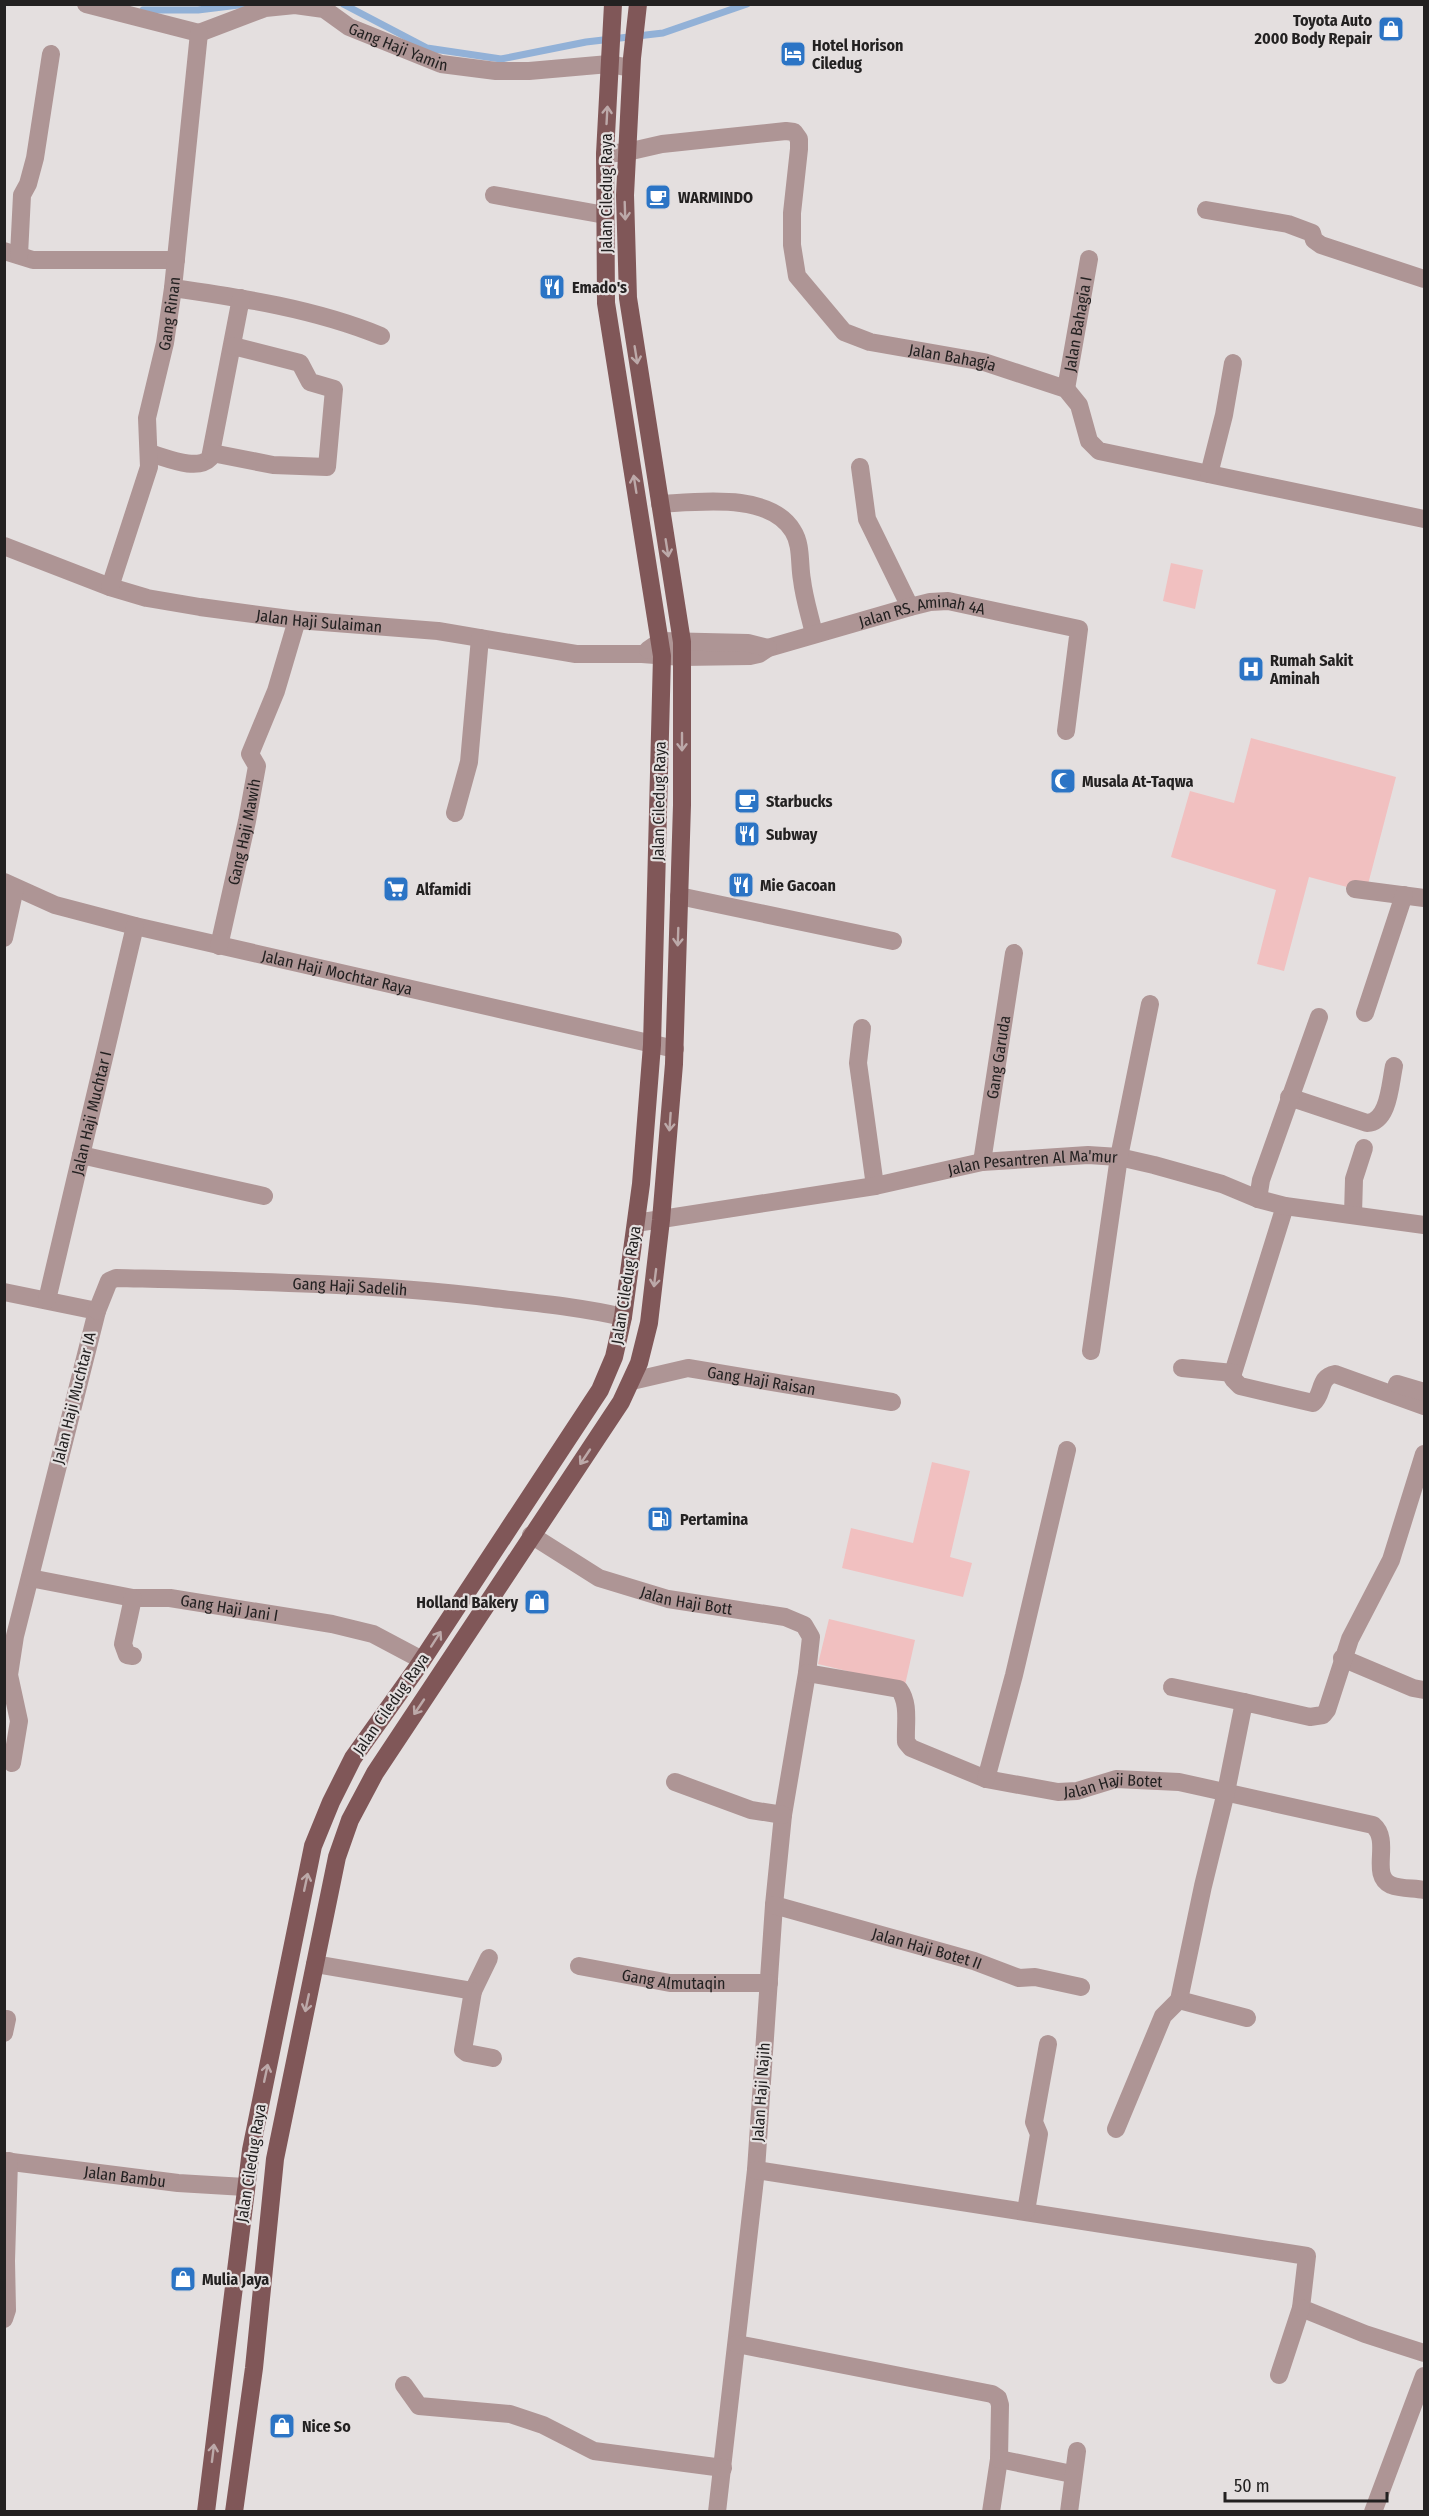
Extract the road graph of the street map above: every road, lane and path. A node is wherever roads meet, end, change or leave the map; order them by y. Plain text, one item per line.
1 (86, 4) edge
2 (613, 10) edge
3 (637, 12) edge
4 (199, 33) junction
5 (51, 54) dead end
6 (610, 59) junction
7 (631, 63) junction
8 (627, 152) junction
9 (605, 154) junction
10 (494, 195) dead end
11 (1206, 210) dead end
12 (605, 215) junction
13 (12, 253) edge
14 (1089, 259) dead end
15 (176, 260) junction
16 (1425, 279) edge
17 (173, 288) junction
18 (241, 298) junction
19 (381, 336) dead end
20 (233, 346) junction
21 (1233, 363) dead end
22 (1066, 389) junction
23 (149, 453) junction
24 (212, 453) junction
25 (860, 467) dead end
26 (1209, 474) junction
27 (660, 504) junction
28 (1425, 519) edge
29 (4, 546) edge
30 (110, 587) junction
31 (910, 607) junction
32 (297, 620) junction
33 (814, 634) junction
34 (480, 638) junction
35 (662, 649) junction
36 (682, 649) junction
37 (1066, 731) dead end
38 (682, 805) junction
39 (658, 806) junction
40 (455, 813) dead end
41 (10, 885) edge
42 (1355, 889) dead end
43 (1404, 895) junction
44 (679, 896) junction
45 (1425, 898) edge
46 (135, 926) junction
47 (4, 938) edge
48 (893, 941) dead end
49 (219, 946) junction
50 (1014, 953) dead end
51 (1150, 1004) dead end
52 (1365, 1012) dead end
53 (1319, 1017) dead end
54 (862, 1028) dead end
55 (652, 1045) junction
56 (675, 1049) junction
57 (1394, 1066) dead end
58 (1289, 1097) junction
59 (1364, 1148) dead end
60 (81, 1155) junction
61 (1119, 1157) junction
62 (982, 1162) junction
63 (875, 1186) junction
64 (264, 1196) dead end
65 (1258, 1199) junction
66 (1285, 1206) junction
67 (1353, 1214) junction
68 (661, 1220) junction
69 (636, 1223) junction
70 (1425, 1225) edge
71 (5, 1295) edge
72 (47, 1300) junction
73 (97, 1311) junction
74 (623, 1317) junction
75 (1091, 1351) dead end
76 (1182, 1368) dead end
77 (1233, 1373) junction
78 (632, 1381) junction
79 (1365, 1384) junction
80 (1425, 1392) edge
81 (892, 1402) dead end
82 (1425, 1406) edge
83 (1066, 1450) dead end
84 (1425, 1454) edge
85 (531, 1536) junction
86 (30, 1578) junction
87 (133, 1598) junction
88 (133, 1656) dead end
89 (1342, 1658) junction
90 (422, 1660) junction
91 (807, 1673) junction
92 (1172, 1687) dead end
93 (1425, 1690) edge
94 (1244, 1702) junction
95 (12, 1720) edge
96 (12, 1762) dead end
97 (986, 1779) junction
98 (675, 1782) dead end
99 (1226, 1792) junction
100 (783, 1815) junction
101 (1425, 1890) edge
102 (774, 1905) junction
103 (489, 1959) dead end
104 (315, 1964) junction
105 (579, 1966) dead end
106 (769, 1983) junction
107 (1081, 1987) dead end
108 (473, 1991) junction
109 (1179, 2000) junction
110 (1247, 2018) dead end
111 (1048, 2044) dead end
112 (493, 2058) dead end
113 (1116, 2129) dead end
114 (7, 2161) edge
115 (756, 2170) junction
116 (245, 2187) junction
117 (1026, 2211) junction
118 (1301, 2308) junction
119 (4, 2319) edge
120 (737, 2344) junction
121 (1425, 2353) edge
122 (1279, 2375) dead end
123 (1425, 2376) edge
124 (405, 2385) dead end
125 (1077, 2451) dead end
126 (999, 2459) junction
127 (723, 2468) junction
128 (1072, 2474) junction
129 (206, 2511) edge
130 (234, 2511) edge
131 (717, 2511) edge
132 (991, 2511) edge
133 (1069, 2511) edge
134 (1373, 2511) edge

1 - 4 street
2 - 6 main road, Jalan Ciledug Raya
3 - 7 main road, Jalan Ciledug Raya
4 - 6 street, Gang Haji Yamin
4 - 15 street, Gang Rinan
5 - 13 street
6 - 7 street
9 -> 6 main road, Jalan Ciledug Raya
7 - 8 main road, Jalan Ciledug Raya
8 - 9 street, Jalan Bahagia
8 - 22 street, Jalan Bahagia
8 -> 27 main road, Jalan Ciledug Raya
9 - 12 main road, Jalan Ciledug Raya
10 - 12 street
11 - 16 street
35 -> 12 main road, Jalan Ciledug Raya
13 - 15 street
14 - 22 street, Jalan Bahagia I
15 - 17 street, Gang Rinan
17 - 18 street
17 - 23 street, Gang Rinan
18 - 19 street
18 - 20 street
20 - 24 street
20 - 24 street
21 - 26 street
22 - 26 street
23 - 24 street
23 - 30 street, Gang Rinan
25 - 31 street
26 - 28 street
27 - 33 street
27 -> 36 main road, Jalan Ciledug Raya
29 - 30 street, Jalan Haji Sulaiman
30 - 32 street, Jalan Haji Sulaiman
31 - 33 street, Jalan RS. Aminah 4A
31 - 37 street, Jalan RS. Aminah 4A
32 - 34 street, Jalan Haji Sulaiman
32 - 49 street, Gang Haji Mawih
33 - 36 street, Jalan RS. Aminah 4A
34 - 35 street, Jalan Haji Sulaiman
34 - 40 street
35 - 36 street, Jalan RS. Aminah 4A
35 - 39 main road, Jalan Ciledug Raya
36 -> 38 main road, Jalan Ciledug Raya
38 - 39 main road
38 - 44 main road, Jalan Ciledug Raya
39 - 55 main road, Jalan Ciledug Raya
41 - 46 street, Jalan Haji Mochtar Raya
41 - 47 street
42 - 43 street
43 - 45 street
43 - 52 street
44 - 48 street
44 -> 56 main road, Jalan Ciledug Raya
46 - 49 street, Jalan Haji Mochtar Raya
46 - 60 street, Jalan Haji Muchtar I
49 - 55 street, Jalan Haji Mochtar Raya
50 - 62 street, Gang Garuda
51 - 61 street
53 - 58 street
54 - 63 street
55 - 56 street, Jalan Haji Mochtar Raya
55 - 69 main road, Jalan Ciledug Raya
56 -> 68 main road, Jalan Ciledug Raya
57 - 58 street
58 - 65 street
59 - 67 street
60 - 64 street
60 - 72 street, Jalan Haji Muchtar I
61 - 62 street, Jalan Pesantren Al Ma'mur
61 - 65 street, Jalan Pesantren Al Ma'mur
61 - 75 street
62 - 63 street, Jalan Pesantren Al Ma'mur
63 - 68 street, Jalan Pesantren Al Ma'mur
65 - 66 street, Jalan Pesantren Al Ma'mur
66 - 67 street, Jalan Pesantren Al Ma'mur
66 - 77 street
67 - 70 street, Jalan Pesantren Al Ma'mur
68 - 69 street, Jalan Pesantren Al Ma'mur
68 -> 78 main road, Jalan Ciledug Raya
69 - 74 main road, Jalan Ciledug Raya
71 - 72 street, Jalan Haji Muchtar IA
72 - 73 street, Jalan Haji Muchtar IA
73 - 74 street, Gang Haji Sadelih
73 - 86 street, Jalan Haji Muchtar IA
90 -> 74 main road, Jalan Ciledug Raya
76 - 77 street
77 - 79 street
78 - 81 street, Gang Haji Raisan
78 -> 85 main road, Jalan Ciledug Raya
79 - 80 street
79 - 82 street
83 - 97 street
84 - 89 street
85 - 91 street, Jalan Haji Bott
85 -> 104 main road, Jalan Ciledug Raya
86 - 87 street, Gang Haji Jani I
86 - 95 street, Jalan Haji Muchtar IA
87 - 88 street
87 - 90 street, Gang Haji Jani I
89 - 93 street
89 - 94 street
116 -> 90 main road, Jalan Ciledug Raya
91 - 97 street, Jalan Haji Botet
91 - 100 street, Jalan Haji Najih
92 - 94 street
94 - 99 street
95 - 96 street
97 - 99 street, Jalan Haji Botet
98 - 100 street
99 - 101 street, Jalan Haji Botet
99 - 109 street
100 - 102 street, Jalan Haji Najih
102 - 106 street, Jalan Haji Najih
102 - 107 street, Jalan Haji Botet II
103 - 108 street
104 - 108 street
104 -> 130 main road, Jalan Ciledug Raya
105 - 106 street, Gang Almutaqin
106 - 115 street, Jalan Haji Najih
108 - 112 street
109 - 110 street
109 - 113 street
111 - 117 street
114 - 116 street, Jalan Bambu
114 - 119 street
115 - 117 street
115 - 120 street, Jalan Haji Najih
129 -> 116 main road, Jalan Ciledug Raya
117 - 118 street
118 - 121 street
118 - 122 street
120 - 126 street
120 - 127 street, Jalan Haji Najih
123 - 134 street
124 - 127 street
125 - 128 street
126 - 128 street
126 - 132 street
127 - 131 street, Jalan Haji Najih
128 - 133 street

